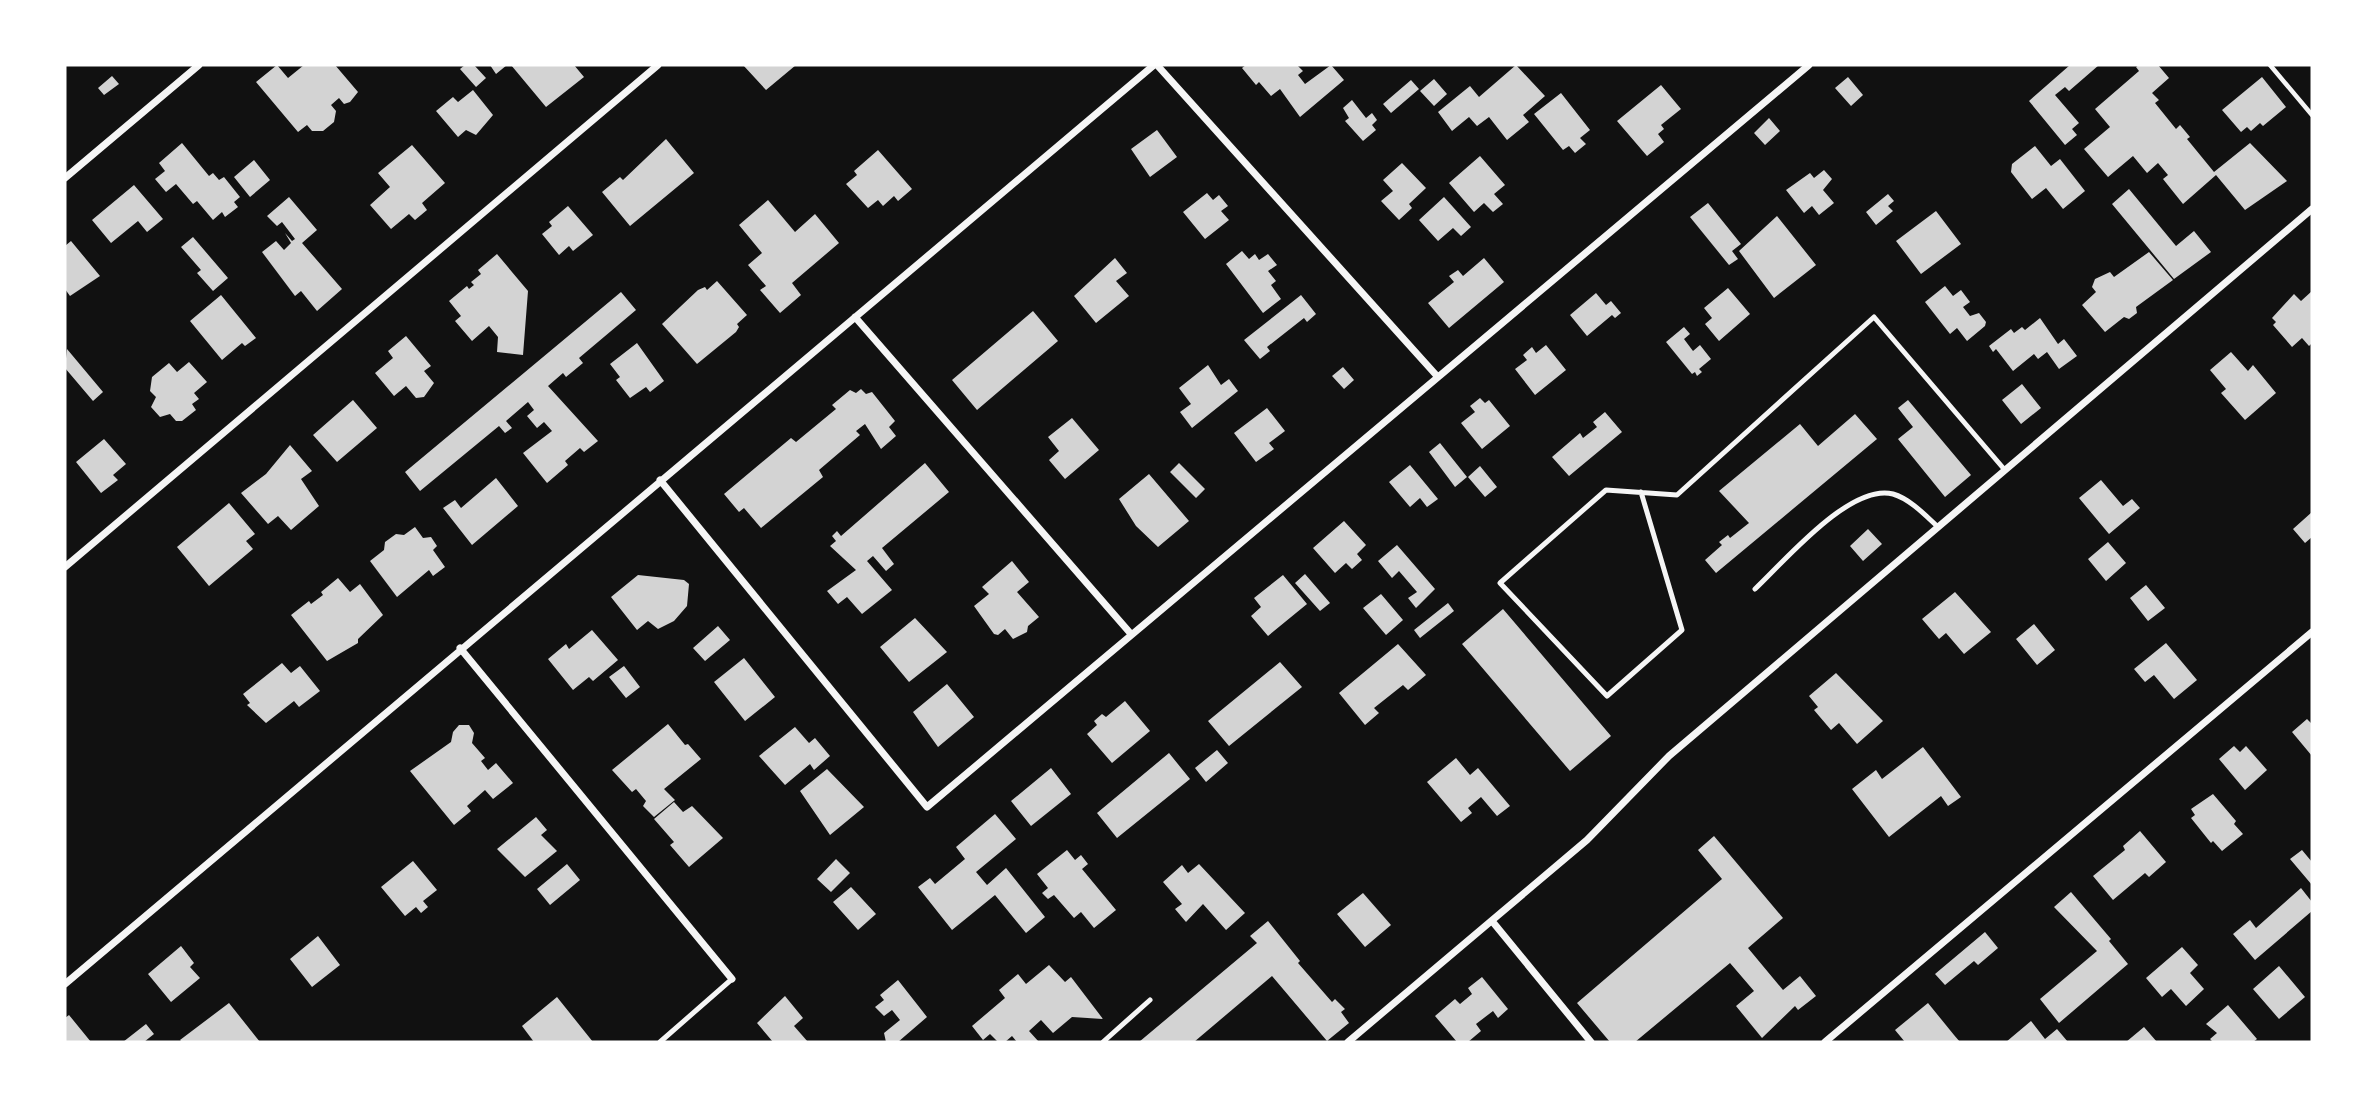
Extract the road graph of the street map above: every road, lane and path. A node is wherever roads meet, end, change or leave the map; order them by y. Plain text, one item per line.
1 (199, 65) edge
2 (658, 65) edge
3 (1156, 65) edge
4 (1808, 65) edge
5 (2270, 65) edge
6 (2312, 115) edge
7 (65, 178) edge
8 (2312, 209) edge
9 (855, 317) junction
10 (1437, 376) junction
11 (2004, 469) junction
12 (660, 480) junction
13 (1641, 492) junction
14 (1937, 526) junction
15 (65, 566) edge
16 (1755, 589) dead end
17 (2312, 632) edge
18 (1131, 634) junction
19 (460, 648) junction
20 (1492, 921) junction
21 (732, 979) joint
22 (65, 984) edge
23 (1150, 1000) dead end
24 (660, 1042) edge
25 (1103, 1042) edge
26 (1348, 1042) edge
27 (1591, 1042) edge
28 (1825, 1042) edge

1 - 7 street
2 - 15 street
3 - 9 street
3 - 10 street
4 - 10 street
5 - 6 path
8 - 11 street
9 - 12 street
9 - 18 street
10 - 18 street
11 - 13 lane
11 - 14 street
12 - 18 street
12 - 19 street
13 - 13 lane
14 - 16 lane
14 - 20 street
17 - 28 street
19 - 21 street
19 - 22 street
20 - 26 street
20 - 27 street
21 - 24 lane
23 - 25 lane

